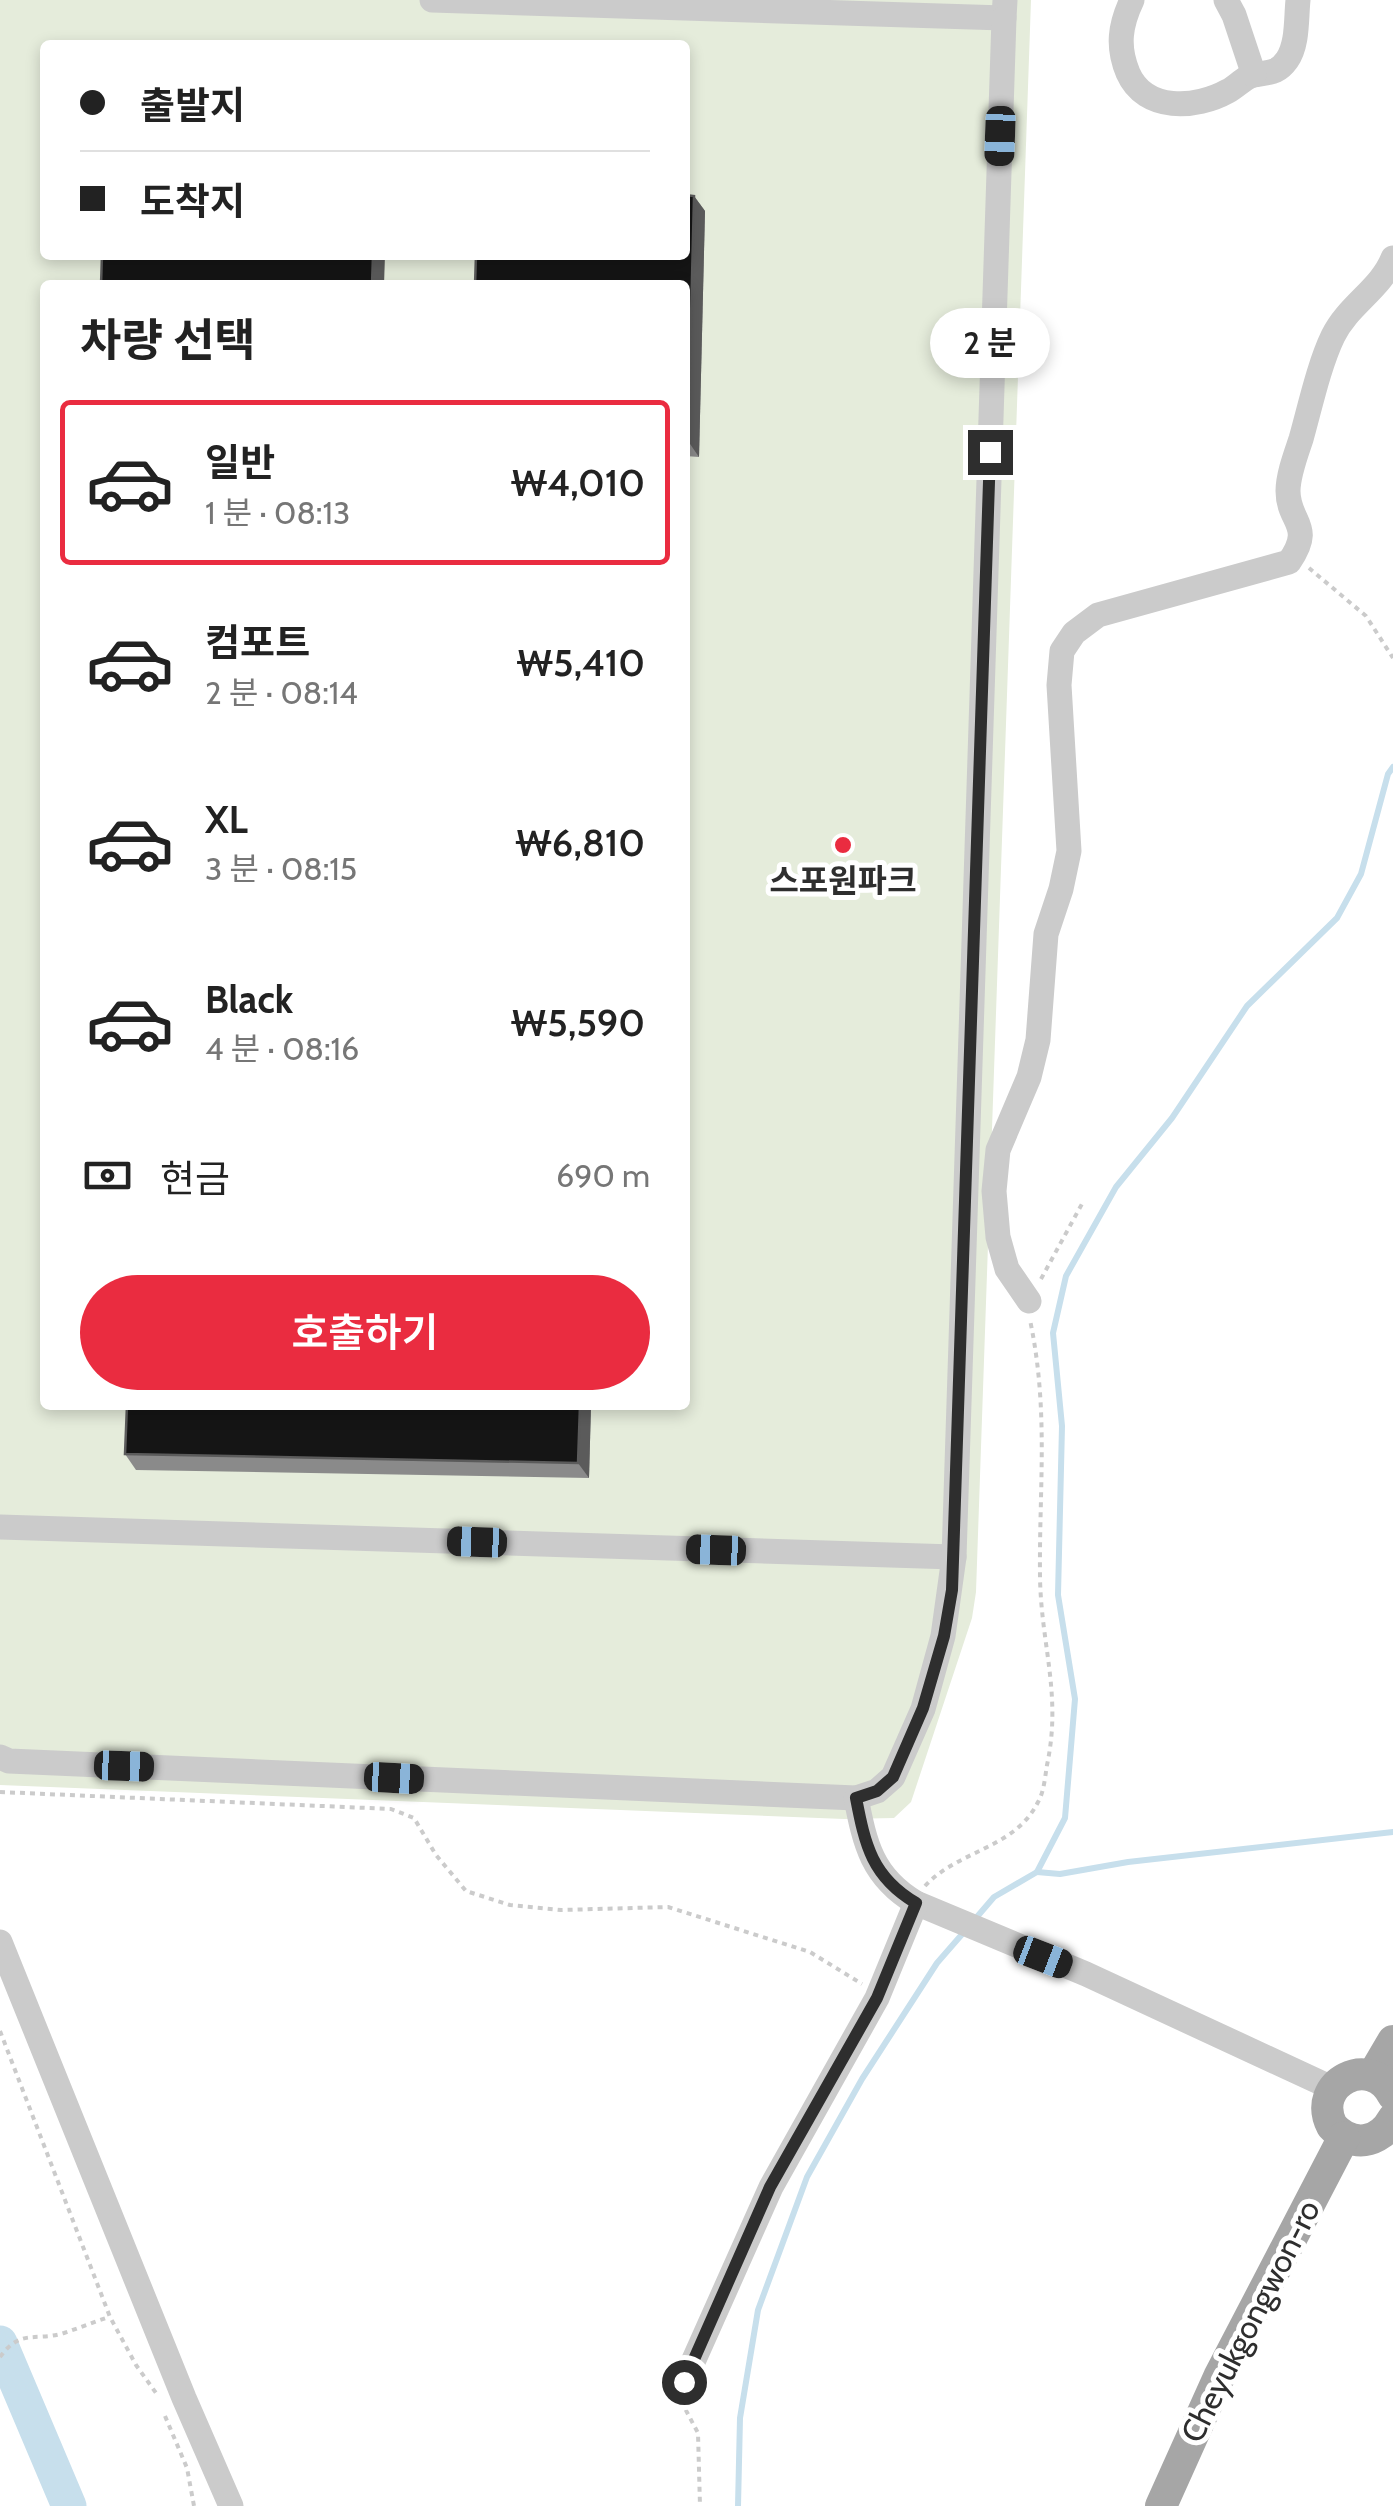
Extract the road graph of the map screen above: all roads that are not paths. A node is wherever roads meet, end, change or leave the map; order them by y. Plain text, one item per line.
1 (432, 0) edge
2 (1132, 0) edge
3 (1226, 0) edge
4 (1298, 0) edge
5 (664, 4) edge
6 (1004, 9) edge
7 (1254, 74) junction
8 (1393, 258) edge
9 (1030, 1301) road end
10 (0, 1528) edge
11 (954, 1557) junction
12 (0, 1757) edge
13 (856, 1798) junction
14 (922, 1905) junction
15 (0, 1942) edge
16 (1393, 2040) edge
17 (1332, 2088) junction
18 (1390, 2104) edge
19 (1344, 2137) junction
20 (684, 2382) road end
21 (232, 2506) edge
22 (1161, 2506) edge

1 - 5 street
2 - 7 street
3 - 7 street
4 - 7 street
5 - 6 street
6 - 11 street
8 - 9 street
10 - 11 street
11 - 13 street
12 - 13 street
13 - 14 street
14 - 17 street
14 - 20 street
15 - 21 street
16 - 18 main road
17 - 18 main road
17 - 19 main road
18 - 19 main road
19 - 22 main road, Cheyukgongwon-ro

